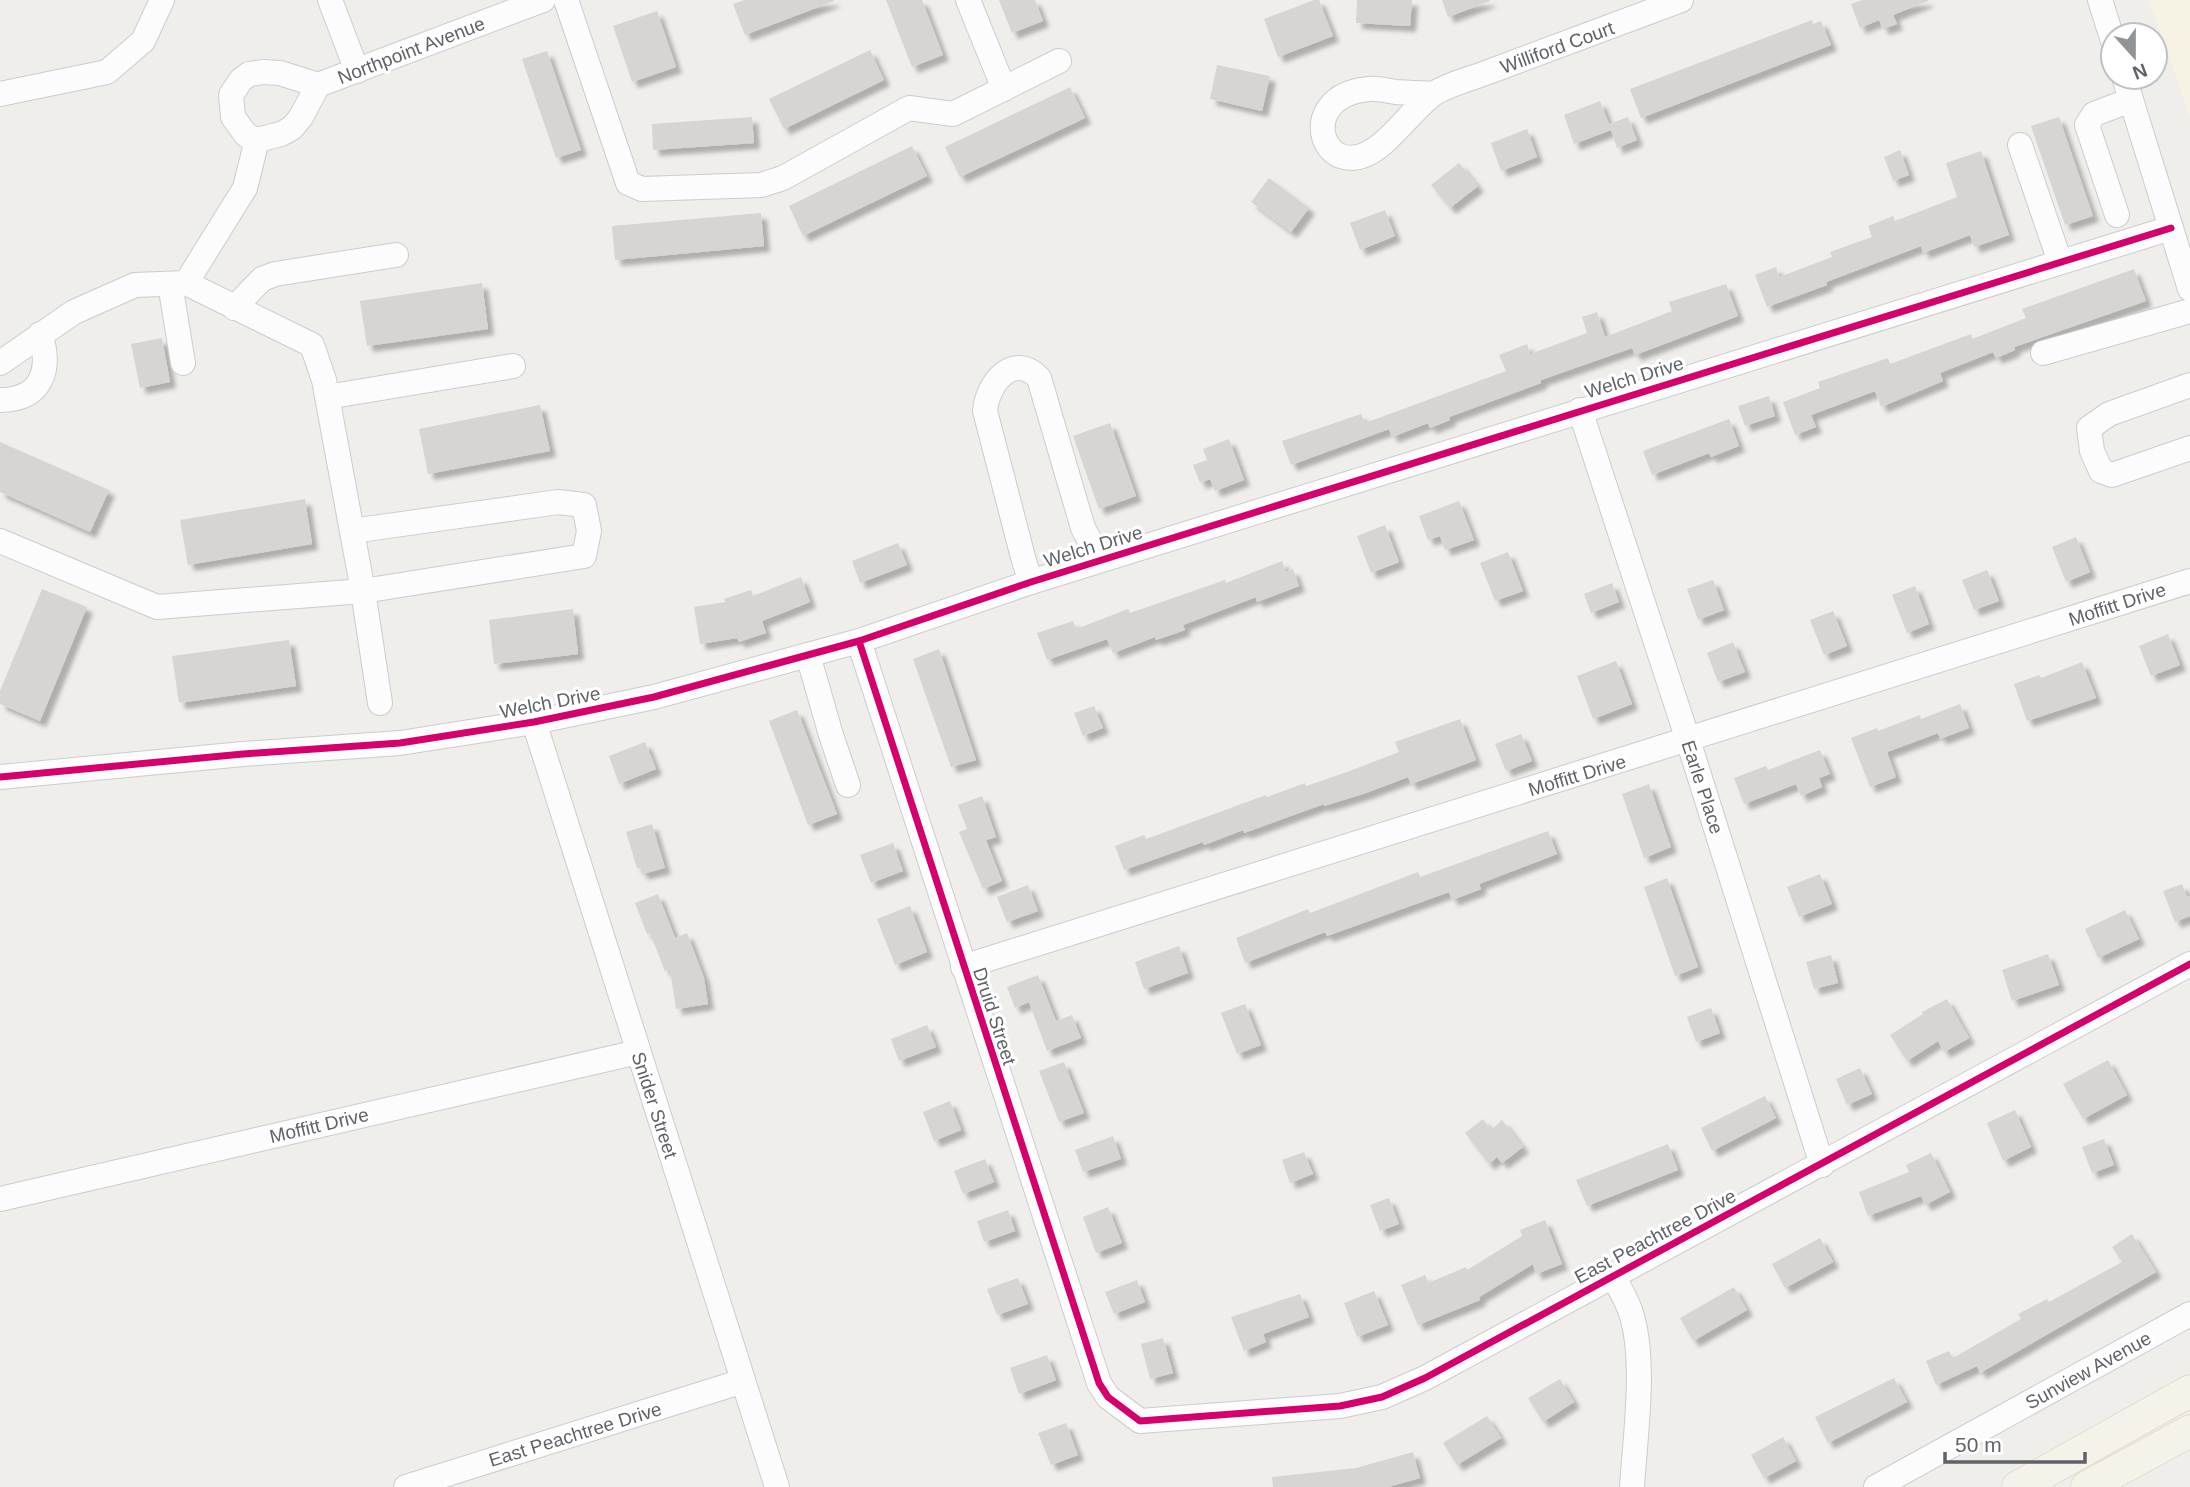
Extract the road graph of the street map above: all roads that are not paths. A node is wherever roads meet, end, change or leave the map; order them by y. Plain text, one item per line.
1 (162, 0) edge
2 (330, 0) edge
3 (543, 0) edge
4 (566, 0) edge
5 (968, 0) edge
6 (1681, 0) edge
7 (2100, 0) edge
8 (2107, 21) edge
9 (1059, 61) dead end
10 (357, 71) junction
11 (318, 85) junction
12 (1004, 89) junction
13 (2125, 91) edge
14 (2129, 91) edge
15 (0, 94) edge
16 (1433, 94) dead end
17 (257, 140) junction
18 (2020, 145) dead end
19 (2117, 215) dead end
20 (2176, 221) edge
21 (396, 254) dead end
22 (2060, 262) junction
23 (178, 284) junction
24 (2190, 289) edge
25 (234, 307) junction
26 (2190, 311) edge
27 (40, 334) junction
28 (2043, 354) dead end
29 (0, 363) edge
30 (183, 363) dead end
31 (513, 366) dead end
32 (2190, 385) edge
33 (327, 397) junction
34 (0, 400) edge
35 (1580, 410) junction
36 (2190, 448) edge
37 (352, 531) junction
38 (0, 541) edge
39 (1100, 560) junction
40 (2190, 581) edge
41 (1031, 582) junction
42 (363, 590) junction
43 (859, 641) junction
44 (808, 654) junction
45 (380, 703) dead end
46 (534, 722) junction
47 (1688, 740) junction
48 (0, 777) edge
49 (848, 785) dead end
50 (2190, 964) edge
51 (962, 967) junction
52 (638, 1052) junction
53 (1822, 1165) junction
54 (0, 1199) edge
55 (1614, 1276) junction
56 (2190, 1314) edge
57 (743, 1381) junction
58 (2190, 1391) edge
59 (1108, 1397) joint
60 (2190, 1431) edge
61 (406, 1487) edge
62 (777, 1487) edge
63 (1632, 1487) edge
64 (1876, 1487) edge
65 (2018, 1487) edge
66 (2087, 1487) edge

1 - 15 street
2 - 10 street
3 - 10 street, Northpoint Avenue
4 - 12 street
5 - 12 street
6 - 16 street, Williford Court
7 - 8 street
9 - 12 street
10 - 11 street, Northpoint Avenue
11 - 17 street, Northpoint Avenue
11 - 17 street, Northpoint Avenue
13 - 19 street
14 - 20 street
17 - 23 street
18 - 22 street
20 - 22 street, Welch Drive
20 - 24 street
21 - 25 street
22 - 35 street, Welch Drive
23 - 25 street
23 - 27 street
23 - 30 street
25 - 33 street
26 - 28 street
27 - 29 street
27 - 34 street
31 - 33 street
32 - 36 street
33 - 37 street
35 - 39 street, Welch Drive
35 - 47 street, Earle Place
37 - 42 street
37 - 42 street
38 - 42 street
39 - 41 street, Welch Drive
39 - 41 street
40 - 47 street, Moffitt Drive
41 - 43 street, Welch Drive
42 - 45 street
43 - 44 street, Welch Drive
43 - 51 street, Druid Street
44 - 46 street, Welch Drive
44 - 49 street
46 - 48 street, Welch Drive
46 - 52 street, Snider Street
47 - 51 street, Moffitt Drive
47 - 53 street, Earle Place
50 - 53 street, East Peachtree Drive
51 - 59 street, Druid Street
52 - 54 street, Moffitt Drive
52 - 57 street, Snider Street
53 - 55 street, East Peachtree Drive
55 - 59 street, East Peachtree Drive
55 - 63 street
56 - 64 street, Sunview Avenue
57 - 61 street, East Peachtree Drive
57 - 62 street, Snider Street
58 - 65 main road
60 - 66 main road

